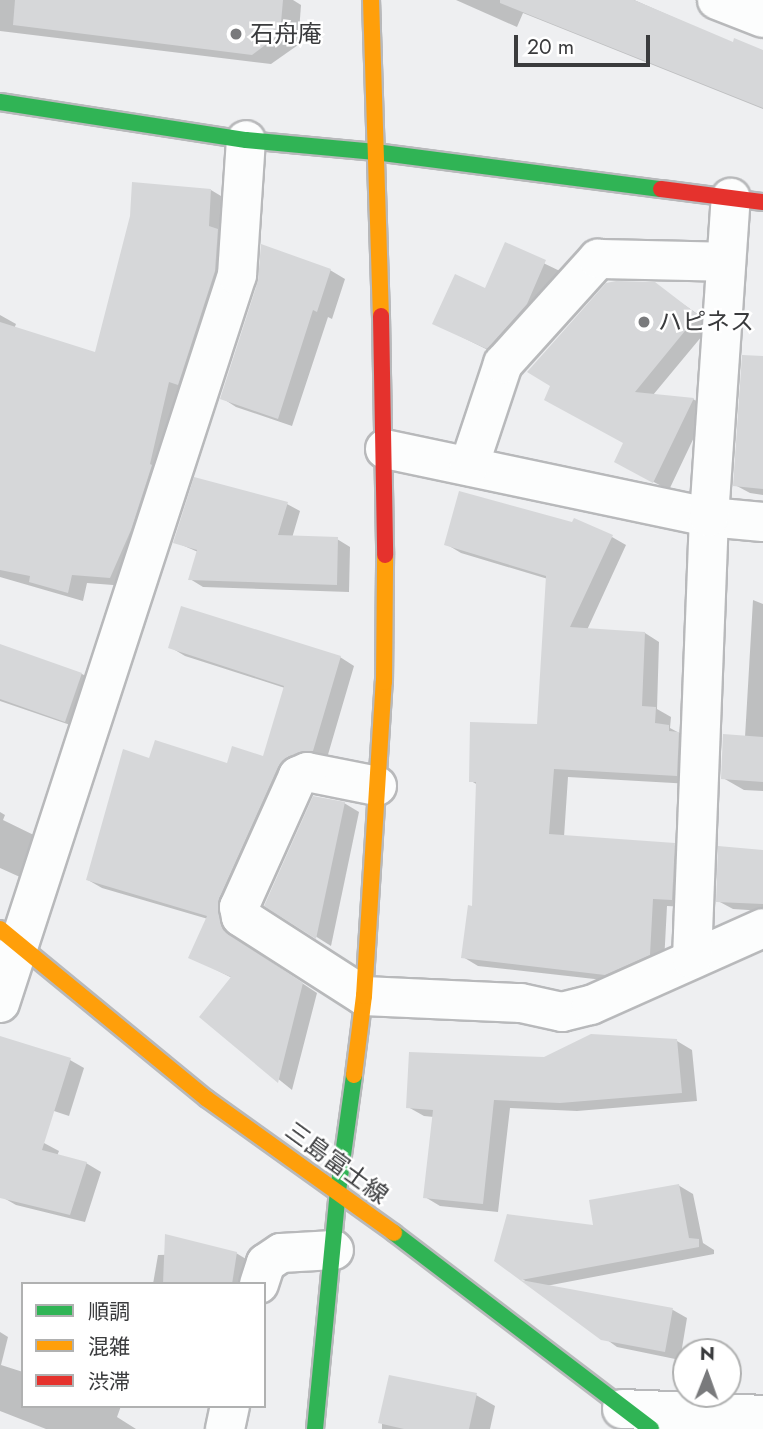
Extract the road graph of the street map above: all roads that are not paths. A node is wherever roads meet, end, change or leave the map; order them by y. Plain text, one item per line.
1 (371, 0) edge
2 (717, 0) edge
3 (763, 18) edge
4 (0, 102) edge
5 (246, 140) junction
6 (375, 152) junction
7 (747, 200) edge
8 (726, 262) junction
9 (385, 449) junction
10 (469, 466) junction
11 (709, 517) junction
12 (763, 522) edge
13 (377, 786) junction
14 (763, 928) edge
15 (10, 937) edge
16 (692, 959) junction
17 (364, 996) junction
18 (0, 1003) edge
19 (338, 1191) junction
20 (334, 1250) junction
21 (259, 1282) edge
22 (230, 1408) edge
23 (763, 1415) edge
24 (636, 1419) edge
25 (225, 1429) edge
26 (315, 1429) edge

1 - 6 street
2 - 3 street
4 - 5 street
5 - 6 street
5 - 15 street
6 - 7 street
6 - 9 street
7 - 8 street
8 - 10 street
8 - 11 street
9 - 10 street
9 - 13 street
10 - 11 street
11 - 12 street
11 - 16 street
13 - 17 street
13 - 17 street
14 - 16 street
15 - 18 street
15 - 19 street, 三島富士線
16 - 17 street
17 - 19 street
19 - 20 street
19 - 24 street, 三島富士線
20 - 21 street
20 - 26 street
22 - 25 street
23 - 24 street

